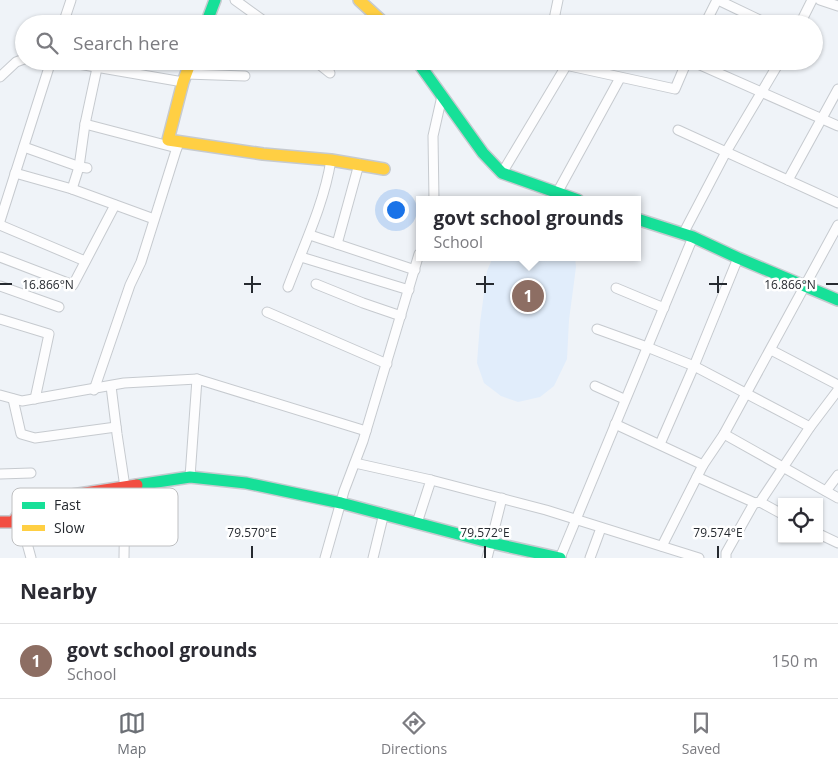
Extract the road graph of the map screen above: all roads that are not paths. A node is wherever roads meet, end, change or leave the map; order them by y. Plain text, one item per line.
1 (71, 0) edge
2 (215, 0) edge
3 (235, 0) edge
4 (358, 0) edge
5 (558, 0) edge
6 (717, 0) edge
7 (812, 0) edge
8 (820, 0) edge
9 (838, 6) edge
10 (66, 15) edge
11 (209, 15) edge
12 (256, 15) edge
13 (375, 15) edge
14 (554, 15) edge
15 (710, 15) edge
16 (749, 15) edge
17 (804, 15) edge
18 (15, 63) edge
19 (48, 70) edge
20 (97, 70) edge
21 (114, 70) edge
22 (187, 70) edge
23 (326, 70) edge
24 (423, 70) edge
25 (564, 70) edge
26 (584, 70) edge
27 (683, 70) edge
28 (712, 70) edge
29 (775, 70) edge
30 (330, 73) dead end
31 (245, 76) dead end
32 (0, 77) edge
33 (184, 78) junction
34 (620, 78) junction
35 (838, 90) edge
36 (762, 92) junction
37 (442, 96) junction
38 (821, 118) junction
39 (85, 124) junction
40 (838, 126) edge
41 (678, 130) dead end
42 (178, 145) junction
43 (24, 147) junction
44 (726, 152) junction
45 (331, 160) junction
46 (358, 164) junction
47 (83, 167) junction
48 (384, 169) dead end
49 (15, 173) junction
50 (502, 173) junction
51 (788, 180) junction
52 (72, 189) junction
53 (557, 193) junction
54 (434, 196) edge
55 (566, 196) edge
56 (838, 202) edge
57 (115, 205) junction
58 (154, 219) junction
59 (641, 220) edge
60 (0, 221) edge
61 (0, 225) edge
62 (838, 225) edge
63 (310, 234) junction
64 (688, 235) junction
65 (337, 244) junction
66 (0, 257) edge
67 (301, 257) junction
68 (738, 258) junction
69 (85, 261) junction
70 (417, 261) edge
71 (415, 270) junction
72 (316, 284) dead end
73 (0, 286) edge
74 (805, 286) junction
75 (288, 287) dead end
76 (616, 288) dead end
77 (409, 290) junction
78 (838, 300) edge
79 (59, 307) dead end
80 (664, 308) junction
81 (267, 312) dead end
82 (401, 316) junction
83 (0, 319) edge
84 (597, 329) dead end
85 (647, 347) junction
86 (771, 350) junction
87 (387, 364) junction
88 (694, 366) junction
89 (197, 379) junction
90 (838, 385) edge
91 (112, 386) junction
92 (595, 386) dead end
93 (94, 390) junction
94 (838, 390) edge
95 (746, 394) junction
96 (0, 395) edge
97 (34, 398) junction
98 (13, 399) junction
99 (624, 399) junction
100 (615, 424) junction
101 (116, 427) junction
102 (810, 427) junction
103 (366, 431) junction
104 (724, 434) junction
105 (660, 444) junction
106 (355, 463) junction
107 (703, 465) junction
108 (784, 467) junction
109 (31, 473) dead end
110 (0, 474) edge
111 (838, 475) edge
112 (190, 477) junction
113 (697, 477) junction
114 (431, 480) junction
115 (125, 487) junction
116 (118, 488) edge
117 (826, 491) junction
118 (502, 498) junction
119 (838, 498) edge
120 (341, 503) junction
121 (758, 503) junction
122 (778, 512) edge
123 (384, 514) junction
124 (575, 520) junction
125 (417, 523) junction
126 (602, 528) junction
127 (823, 536) edge
128 (492, 543) junction
129 (838, 543) edge
130 (662, 546) junction
131 (524, 554) edge
132 (325, 558) edge
133 (373, 558) edge
134 (487, 558) edge
135 (560, 558) edge
136 (590, 558) edge
137 (699, 558) edge
138 (726, 558) edge

1 - 10 street
2 - 11 street
3 - 12 street
4 - 13 street
5 - 14 street
6 - 15 street
6 - 16 street
7 - 17 street
8 - 9 street
18 - 32 street
19 - 43 street
20 - 39 street
21 - 33 street
22 - 33 street
23 - 30 street
24 - 37 street
25 - 50 street
26 - 34 street
27 - 34 street
28 - 36 street
29 - 36 street
31 - 33 street
33 - 42 street
34 - 53 street
35 - 38 street
36 - 38 street
36 - 44 street
37 - 50 street
37 - 54 street
38 - 40 street
38 - 51 street
39 - 42 street
39 - 47 street
41 - 44 street
42 - 45 street
42 - 58 street
43 - 47 street
43 - 49 street
44 - 51 street
44 - 64 street
45 - 46 street
45 - 63 street
46 - 48 street
46 - 65 street
47 - 52 street
49 - 52 street
49 - 60 street
50 - 53 street
51 - 56 street
52 - 57 street
53 - 55 street
57 - 58 street
57 - 69 street
58 - 93 street
59 - 64 street
61 - 69 street
62 - 74 street
63 - 65 street
63 - 67 street
64 - 68 street
64 - 80 street
65 - 71 street
66 - 69 street
67 - 75 street
67 - 77 street
68 - 74 street
68 - 88 street
70 - 71 street
71 - 77 street
72 - 82 street
73 - 79 street
74 - 78 street
74 - 86 street
76 - 80 street
77 - 82 street
80 - 85 street
81 - 87 street
82 - 87 street
83 - 97 street
84 - 85 street
85 - 88 street
85 - 99 street
86 - 90 street
86 - 95 street
87 - 103 street
88 - 95 street
88 - 105 street
89 - 91 street
89 - 103 street
89 - 112 street
91 - 93 street
91 - 101 street
92 - 99 street
93 - 97 street
94 - 102 street
95 - 102 street
95 - 104 street
96 - 98 street
97 - 98 street
98 - 101 street
99 - 100 street
100 - 105 street
100 - 124 street
101 - 115 street
102 - 108 street
103 - 106 street
104 - 107 street
104 - 108 street
105 - 107 street
106 - 114 street
106 - 120 street
107 - 113 street
108 - 117 street
108 - 121 street
109 - 110 street
111 - 117 street
112 - 115 street
112 - 120 street
113 - 121 street
113 - 130 street
114 - 118 street
114 - 125 street
115 - 116 street
117 - 119 street
118 - 124 street
118 - 128 street
120 - 123 street
120 - 132 street
121 - 122 street
121 - 138 street
123 - 125 street
123 - 133 street
124 - 126 street
124 - 135 street
125 - 128 street
126 - 130 street
126 - 136 street
127 - 129 street
128 - 131 street
128 - 134 street
130 - 137 street
131 - 135 street

